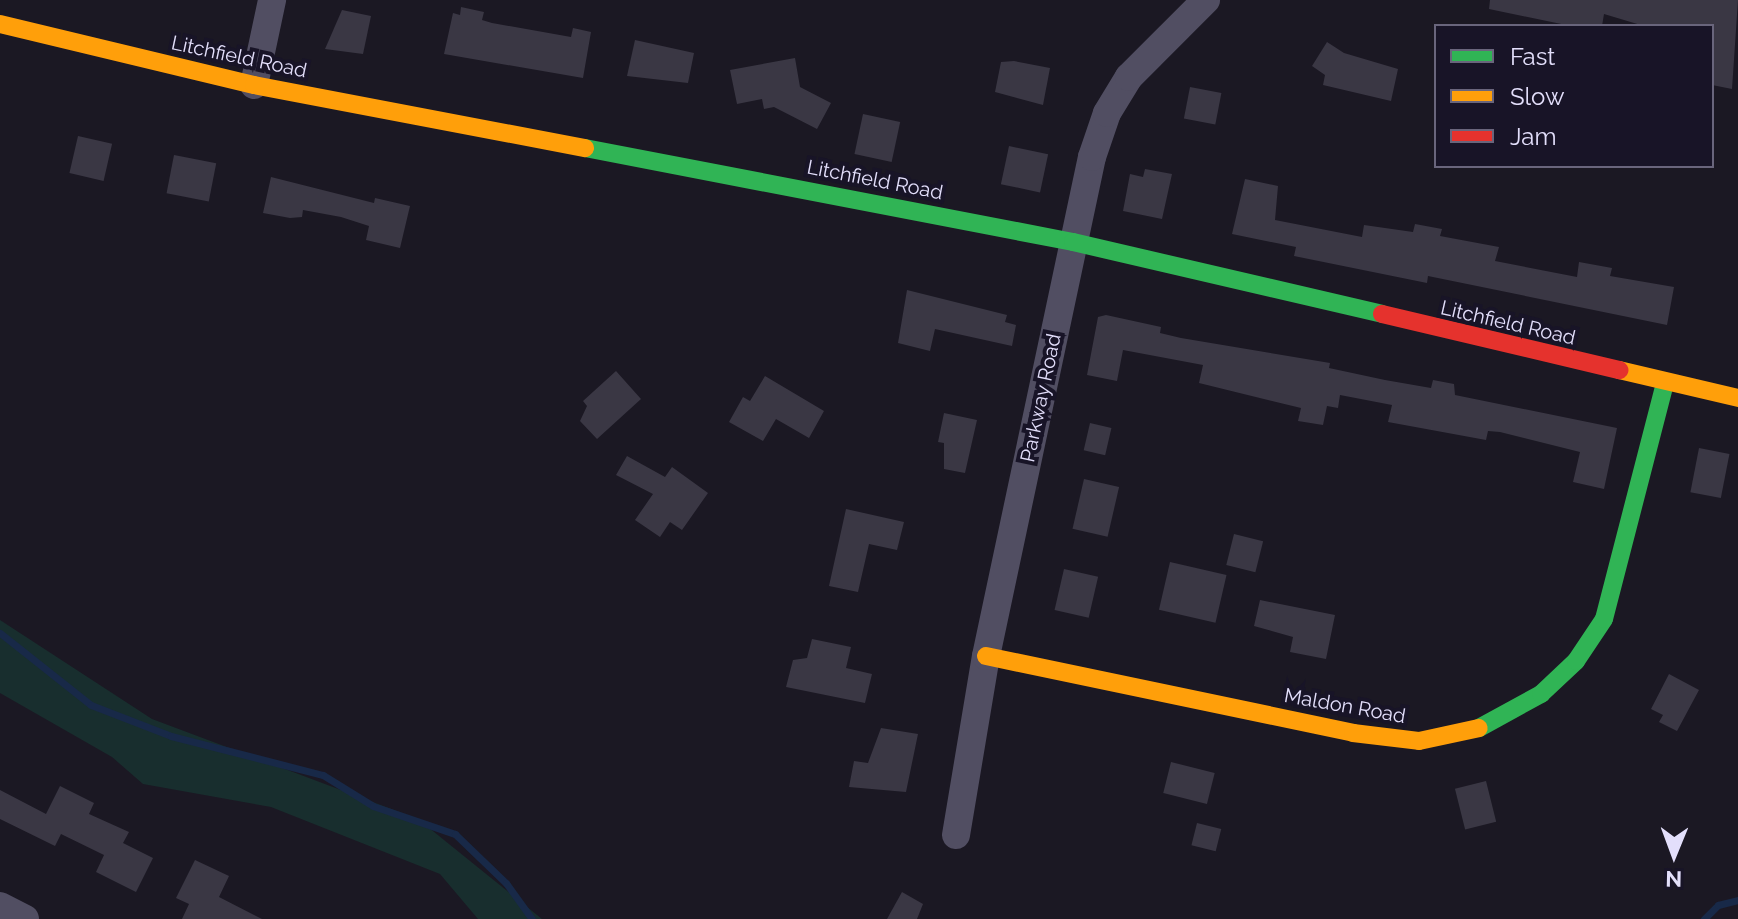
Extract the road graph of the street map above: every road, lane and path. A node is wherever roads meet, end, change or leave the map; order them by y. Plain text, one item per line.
1 (272, 0) edge
2 (1206, 0) edge
3 (0, 24) edge
4 (254, 85) junction
5 (1073, 242) junction
6 (1665, 383) junction
7 (1738, 398) edge
8 (986, 656) junction
9 (956, 835) dead end
10 (0, 906) edge
11 (25, 919) edge

1 - 4 street
2 - 5 street, Parkway Road
3 - 4 street, Litchfield Road
4 - 5 street, Litchfield Road
5 - 6 street, Litchfield Road
5 - 8 street, Parkway Road
6 - 7 street, Litchfield Road
6 - 8 street, Maldon Road
8 - 9 street, Parkway Road
10 - 11 street

